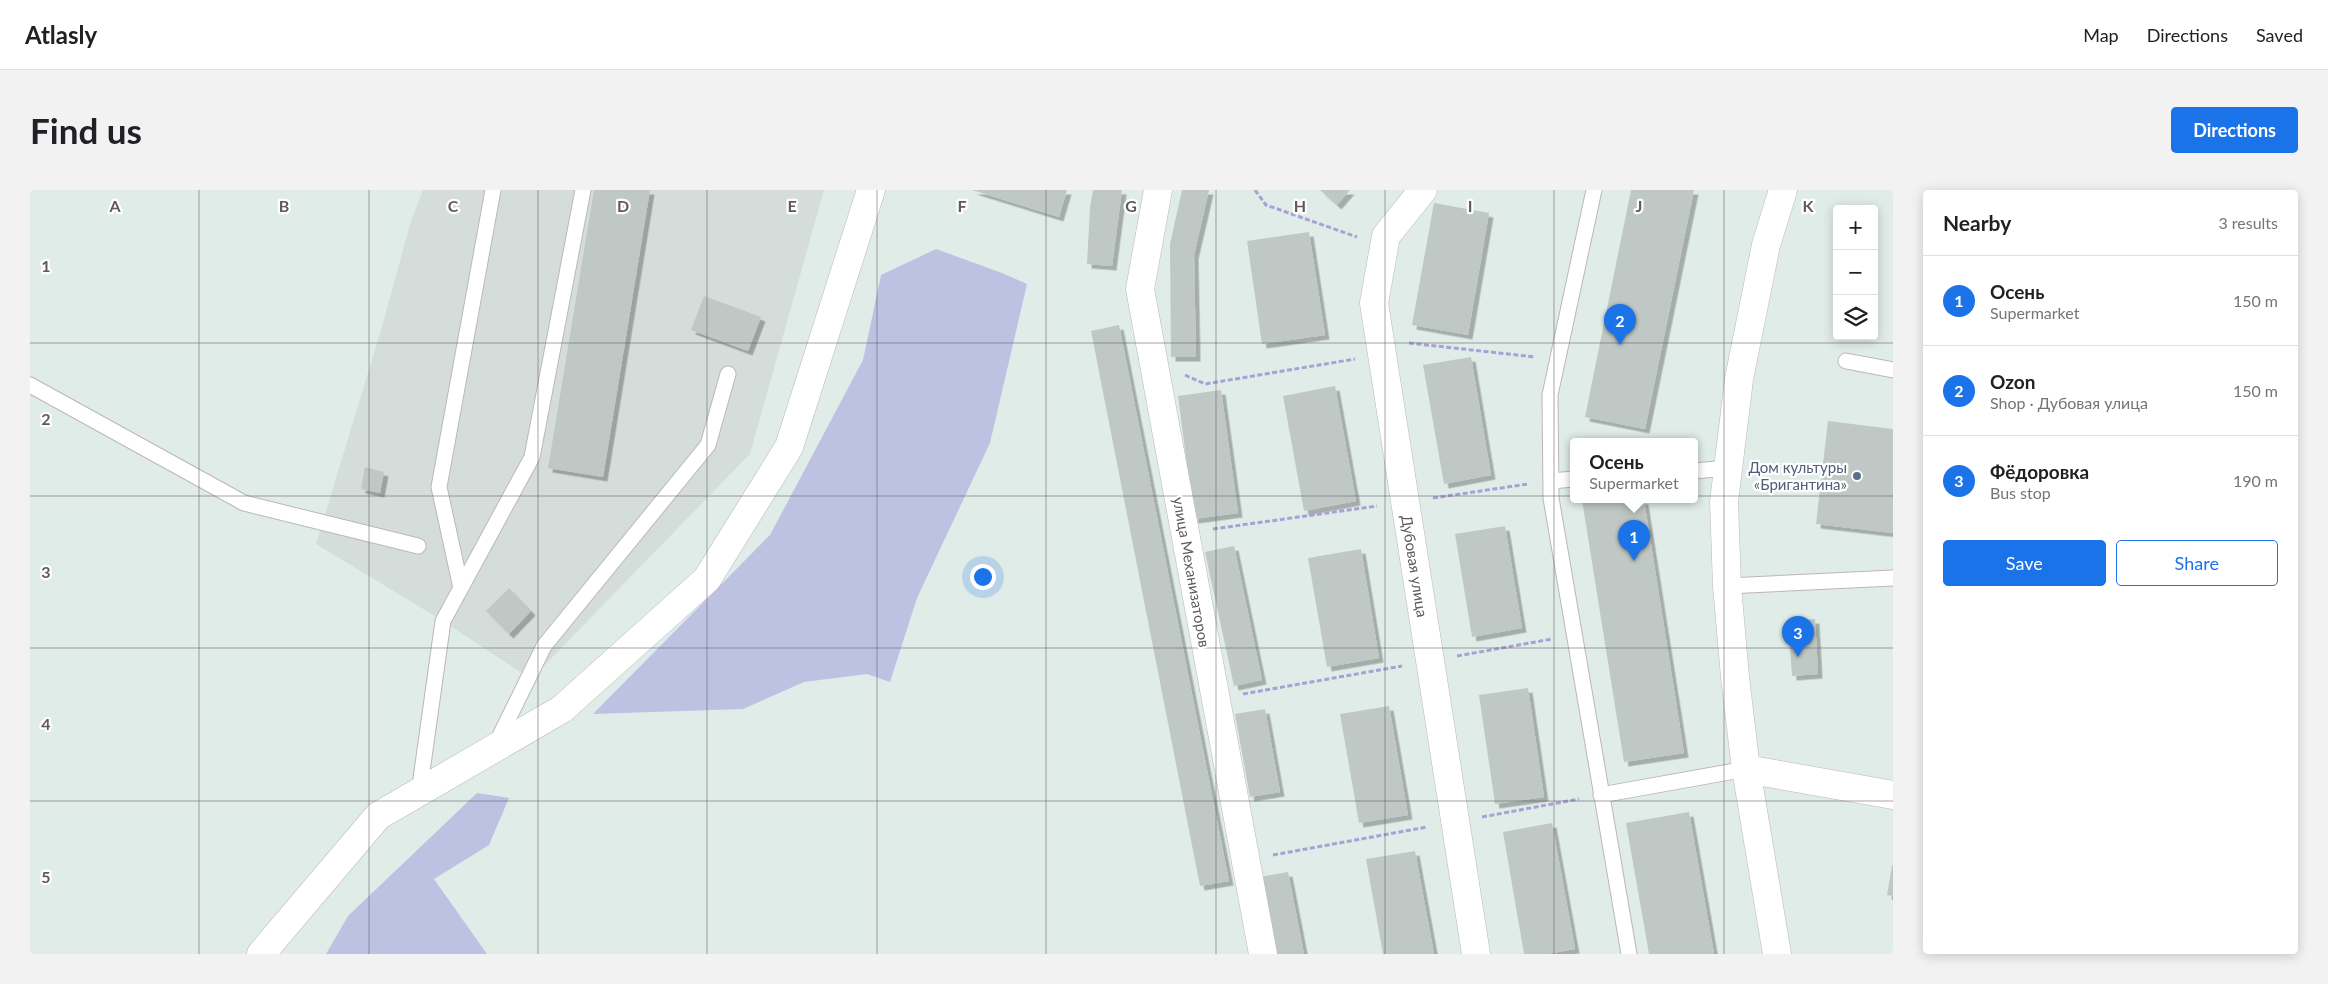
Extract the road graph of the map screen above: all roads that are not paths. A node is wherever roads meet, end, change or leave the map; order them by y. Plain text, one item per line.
1 (493, 190) edge
2 (583, 190) edge
3 (872, 190) edge
4 (1158, 190) edge
5 (1423, 190) edge
6 (1594, 190) edge
7 (1782, 190) edge
8 (1846, 361) dead end
9 (1893, 370) edge
10 (728, 374) dead end
11 (30, 385) edge
12 (1728, 468) junction
13 (1698, 471) edge
14 (1570, 479) edge
15 (1551, 481) junction
16 (418, 546) dead end
17 (1893, 578) edge
18 (1727, 586) junction
19 (461, 588) junction
20 (494, 750) junction
21 (1746, 769) junction
22 (419, 793) junction
23 (1601, 795) junction
24 (1893, 795) edge
25 (261, 954) edge
26 (1263, 954) edge
27 (1476, 954) edge
28 (1629, 954) edge
29 (1777, 954) edge

1 - 19 lane
2 - 19 lane
3 - 20 street
4 - 26 street, улица Механизаторов
5 - 27 street, Дубовая улица
6 - 15 lane
7 - 12 street
8 - 9 lane
10 - 20 lane
11 - 16 lane
12 - 13 lane
12 - 18 street
14 - 15 lane
15 - 23 lane
17 - 18 lane
18 - 21 street
19 - 22 lane
20 - 22 street
21 - 23 lane
21 - 24 street
21 - 29 street
22 - 25 street
23 - 28 lane

